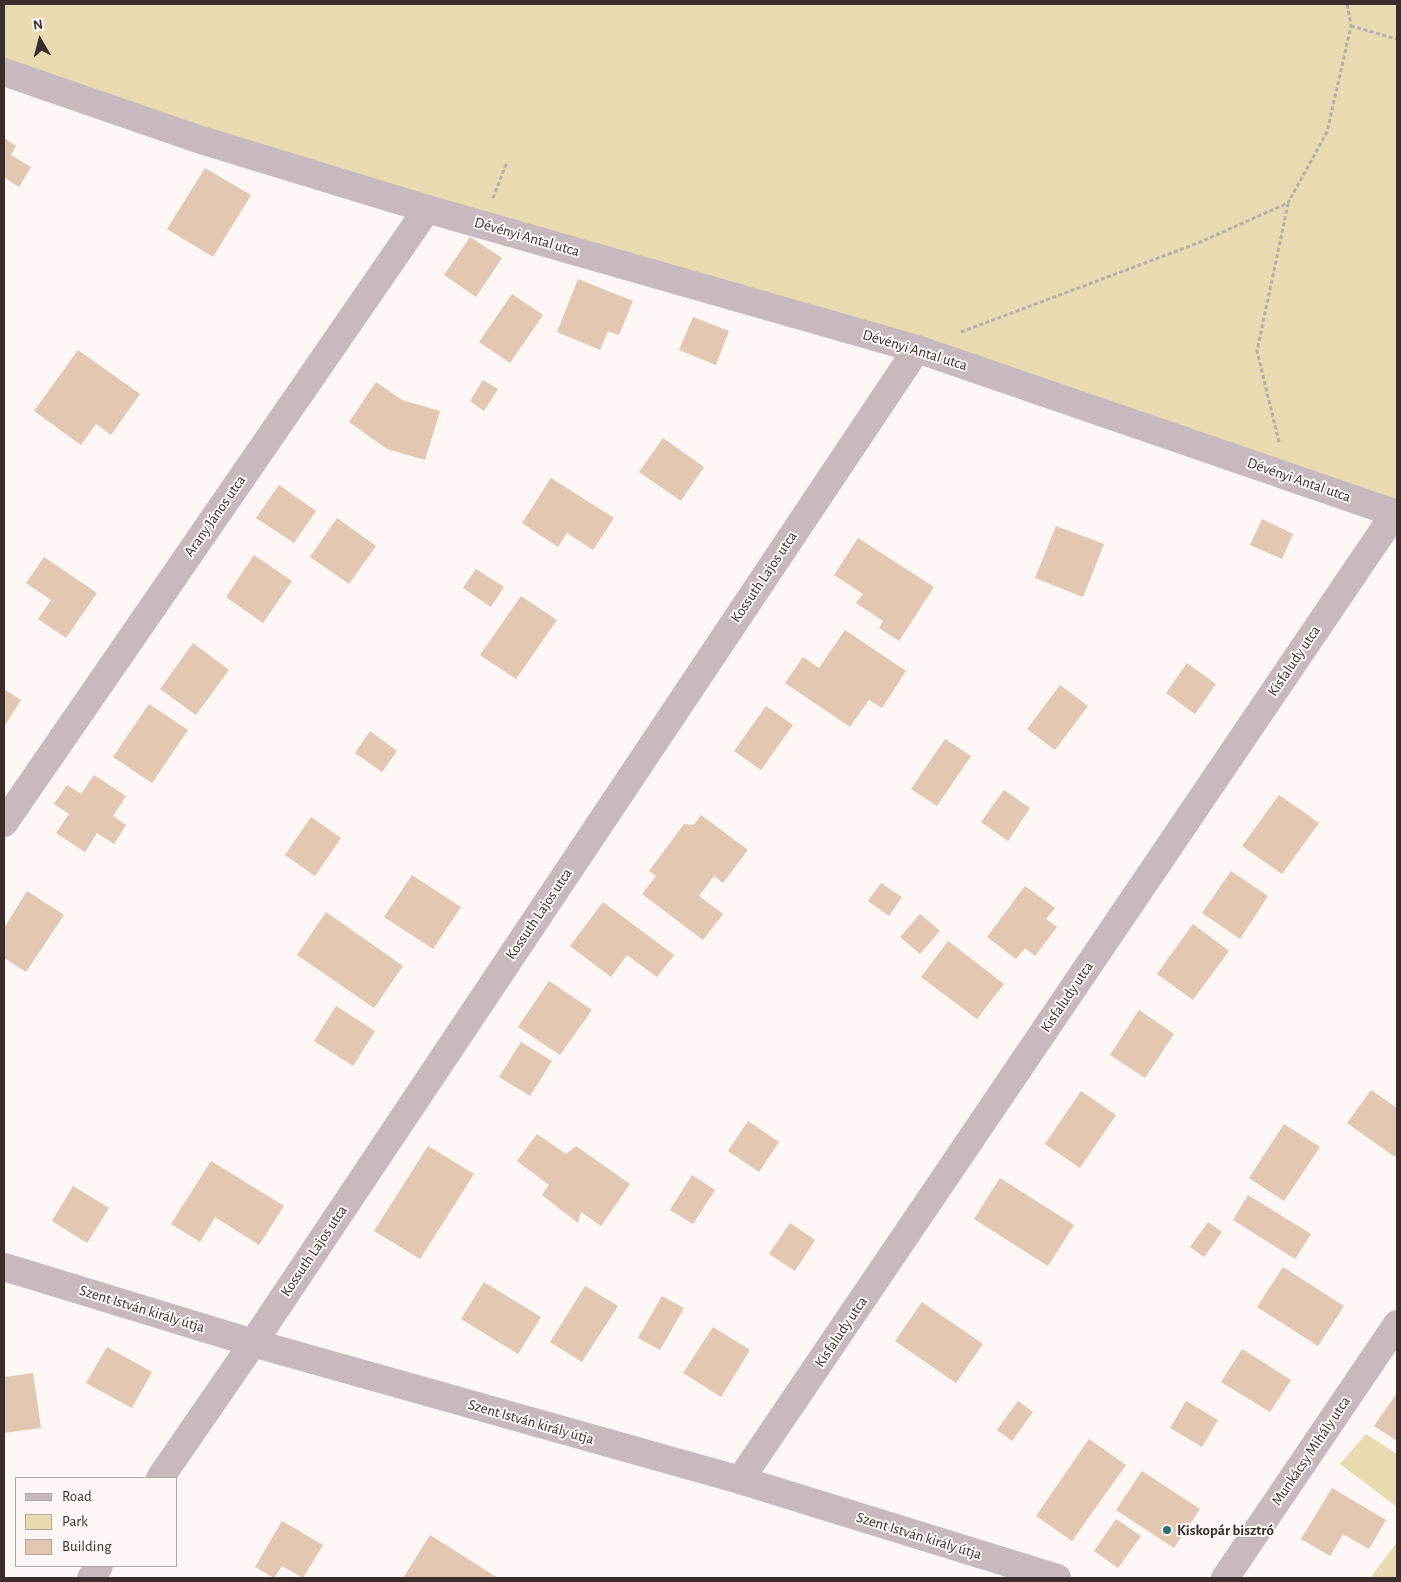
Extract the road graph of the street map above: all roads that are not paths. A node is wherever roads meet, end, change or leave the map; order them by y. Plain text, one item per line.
1 (4, 72) edge
2 (427, 208) junction
3 (917, 349) junction
4 (1396, 513) edge
5 (4, 822) edge
6 (4, 1267) edge
7 (1397, 1324) edge
8 (253, 1343) junction
9 (161, 1477) edge
10 (740, 1480) junction
11 (98, 1567) edge
12 (91, 1578) edge
13 (1057, 1578) edge
14 (1225, 1578) edge

1 - 2 street, Dévényi Antal utca
2 - 3 street, Dévényi Antal utca
2 - 5 street, Arany János utca
3 - 4 street, Dévényi Antal utca
3 - 8 street, Kossuth Lajos utca
4 - 10 street, Kisfaludy utca
6 - 8 street, Szent István király útja
7 - 14 street, Munkácsy Mihály utca
8 - 9 street, Kossuth Lajos utca
8 - 10 street, Szent István király útja
10 - 13 street, Szent István király útja
11 - 12 street

